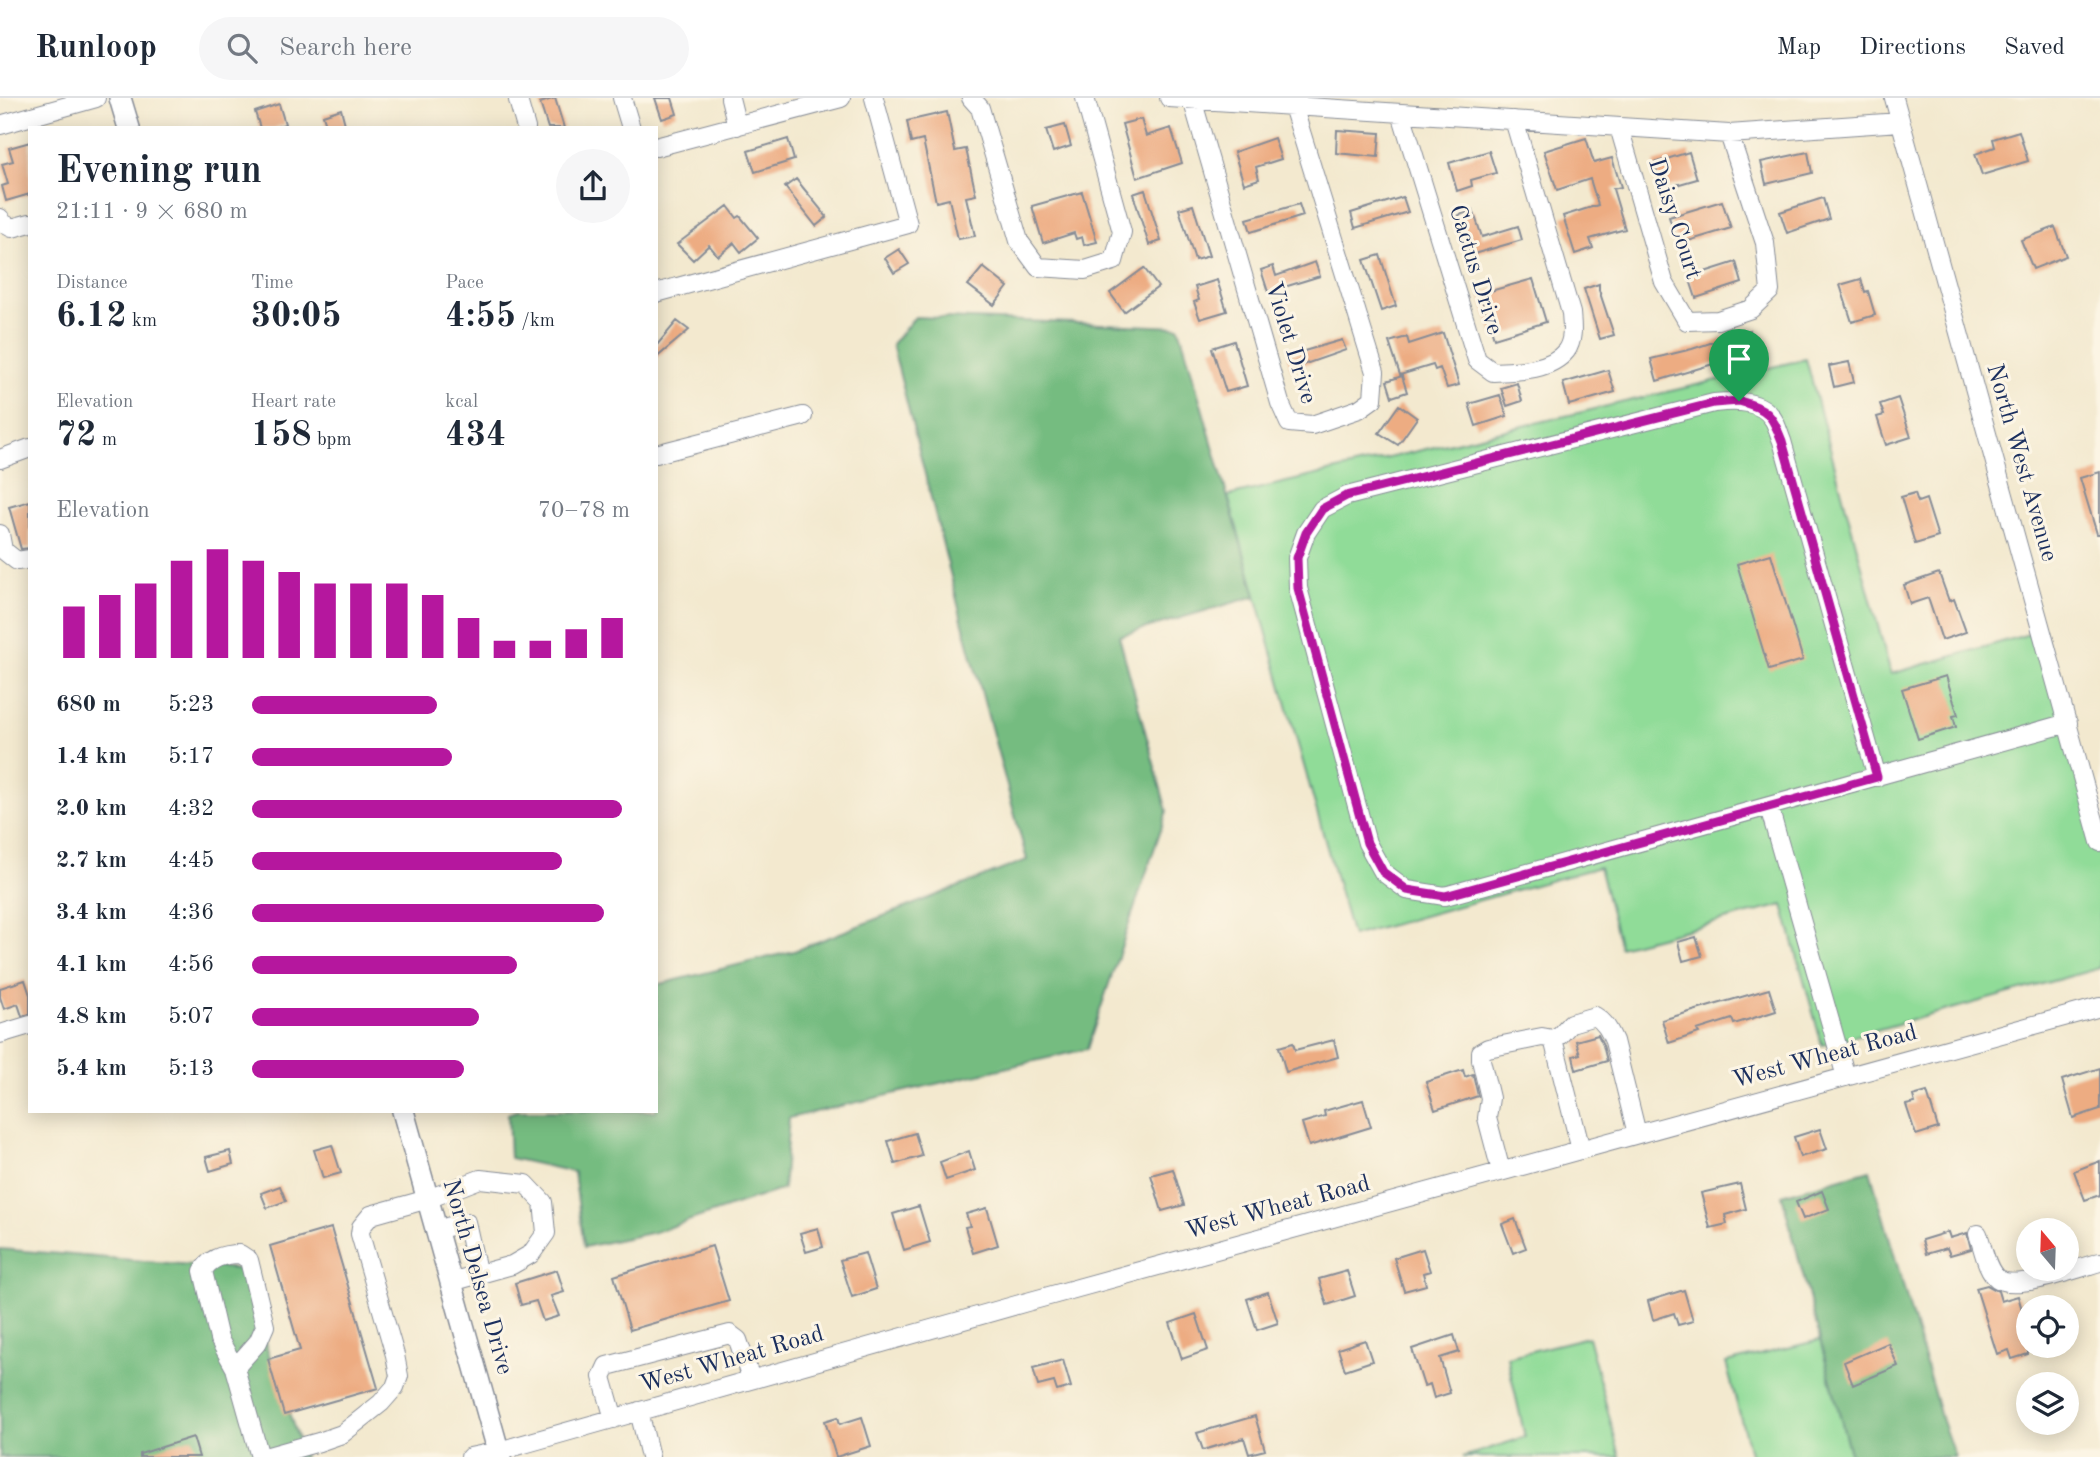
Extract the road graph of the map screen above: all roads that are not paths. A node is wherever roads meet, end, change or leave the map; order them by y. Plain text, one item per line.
1 (96, 98) edge
2 (120, 98) edge
3 (622, 98) edge
4 (730, 98) edge
5 (841, 98) edge
6 (874, 98) edge
7 (971, 98) edge
8 (1085, 98) edge
9 (1169, 98) edge
10 (1894, 98) edge
11 (1192, 99) edge
12 (518, 100) dead end
13 (1293, 106) junction
14 (1401, 113) junction
15 (1514, 120) junction
16 (1900, 122) junction
17 (0, 125) edge
18 (128, 126) edge
19 (525, 126) edge
20 (630, 126) edge
21 (737, 126) junction
22 (1619, 127) junction
23 (1730, 134) junction
24 (658, 146) edge
25 (0, 218) edge
26 (28, 224) edge
27 (658, 292) edge
28 (803, 416) dead end
29 (28, 449) edge
30 (658, 453) edge
31 (0, 459) edge
32 (0, 534) edge
33 (28, 559) edge
34 (2068, 723) junction
35 (1877, 777) junction
36 (1769, 807) junction
37 (2100, 842) edge
38 (2100, 1007) edge
39 (28, 1026) edge
40 (0, 1034) edge
41 (1553, 1039) junction
42 (1846, 1077) junction
43 (404, 1113) edge
44 (1637, 1134) junction
45 (1581, 1150) junction
46 (1501, 1171) junction
47 (428, 1199) junction
48 (436, 1230) junction
49 (1978, 1234) dead end
50 (2100, 1262) edge
51 (478, 1275) junction
52 (451, 1282) junction
53 (235, 1367) junction
54 (751, 1379) junction
55 (639, 1411) junction
56 (614, 1419) junction
57 (500, 1454) edge
58 (263, 1457) edge
59 (470, 1457) edge
60 (650, 1457) edge

1 - 17 street
2 - 18 main road
3 - 20 street
4 - 21 street
5 - 21 street
6 - 27 street
7 - 8 street
9 - 11 street
10 - 16 street, North West Avenue
11 - 13 street
11 - 13 street, Violet Drive
12 - 19 street
13 - 14 street
14 - 15 street
14 - 15 street, Cactus Drive
15 - 22 street
16 - 23 street
16 - 34 street, North West Avenue
21 - 24 street
22 - 23 street
22 - 23 street, Daisy Court
25 - 26 street
28 - 30 street
29 - 31 street
32 - 33 street
34 - 35 street
34 - 37 street, North West Avenue
35 - 36 street
35 - 36 street
36 - 42 street
38 - 42 street, West Wheat Road
39 - 40 street
41 - 44 street
41 - 45 street
41 - 46 street
42 - 44 street, West Wheat Road
43 - 47 main road, North Delsea Drive
44 - 45 street, West Wheat Road
45 - 46 street, West Wheat Road
46 - 54 street, West Wheat Road
47 - 48 main road, North Delsea Drive
47 - 51 street
47 - 58 street
48 - 51 street
48 - 52 main road, North Delsea Drive
49 - 50 street
51 - 52 street
52 - 57 main road, North Delsea Drive
53 - 53 street
53 - 58 street
54 - 55 street, West Wheat Road
54 - 56 street
55 - 56 street, West Wheat Road
55 - 60 street
56 - 57 street, West Wheat Road
57 - 59 street, West Wheat Road

